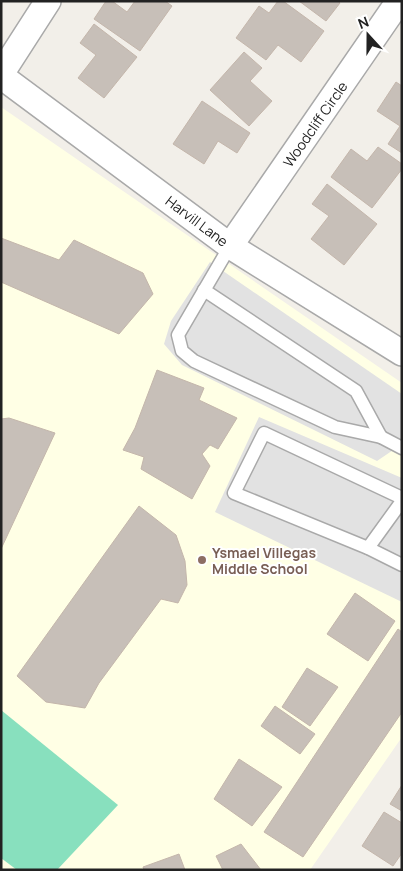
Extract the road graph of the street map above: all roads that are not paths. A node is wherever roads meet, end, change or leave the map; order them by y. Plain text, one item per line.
1 (48, 1) edge
2 (399, 1) edge
3 (1, 75) edge
4 (230, 246) junction
5 (204, 290) junction
6 (402, 353) edge
7 (381, 437) junction
8 (402, 448) edge
9 (402, 500) edge
10 (368, 548) junction
11 (402, 565) edge

1 - 3 street
2 - 4 street, Woodcliff Circle
3 - 4 street, Harvill Lane
4 - 5 lane
4 - 6 street, Harvill Lane
5 - 7 lane
5 - 7 lane
7 - 8 lane
9 - 10 lane
9 - 10 lane
10 - 11 lane

